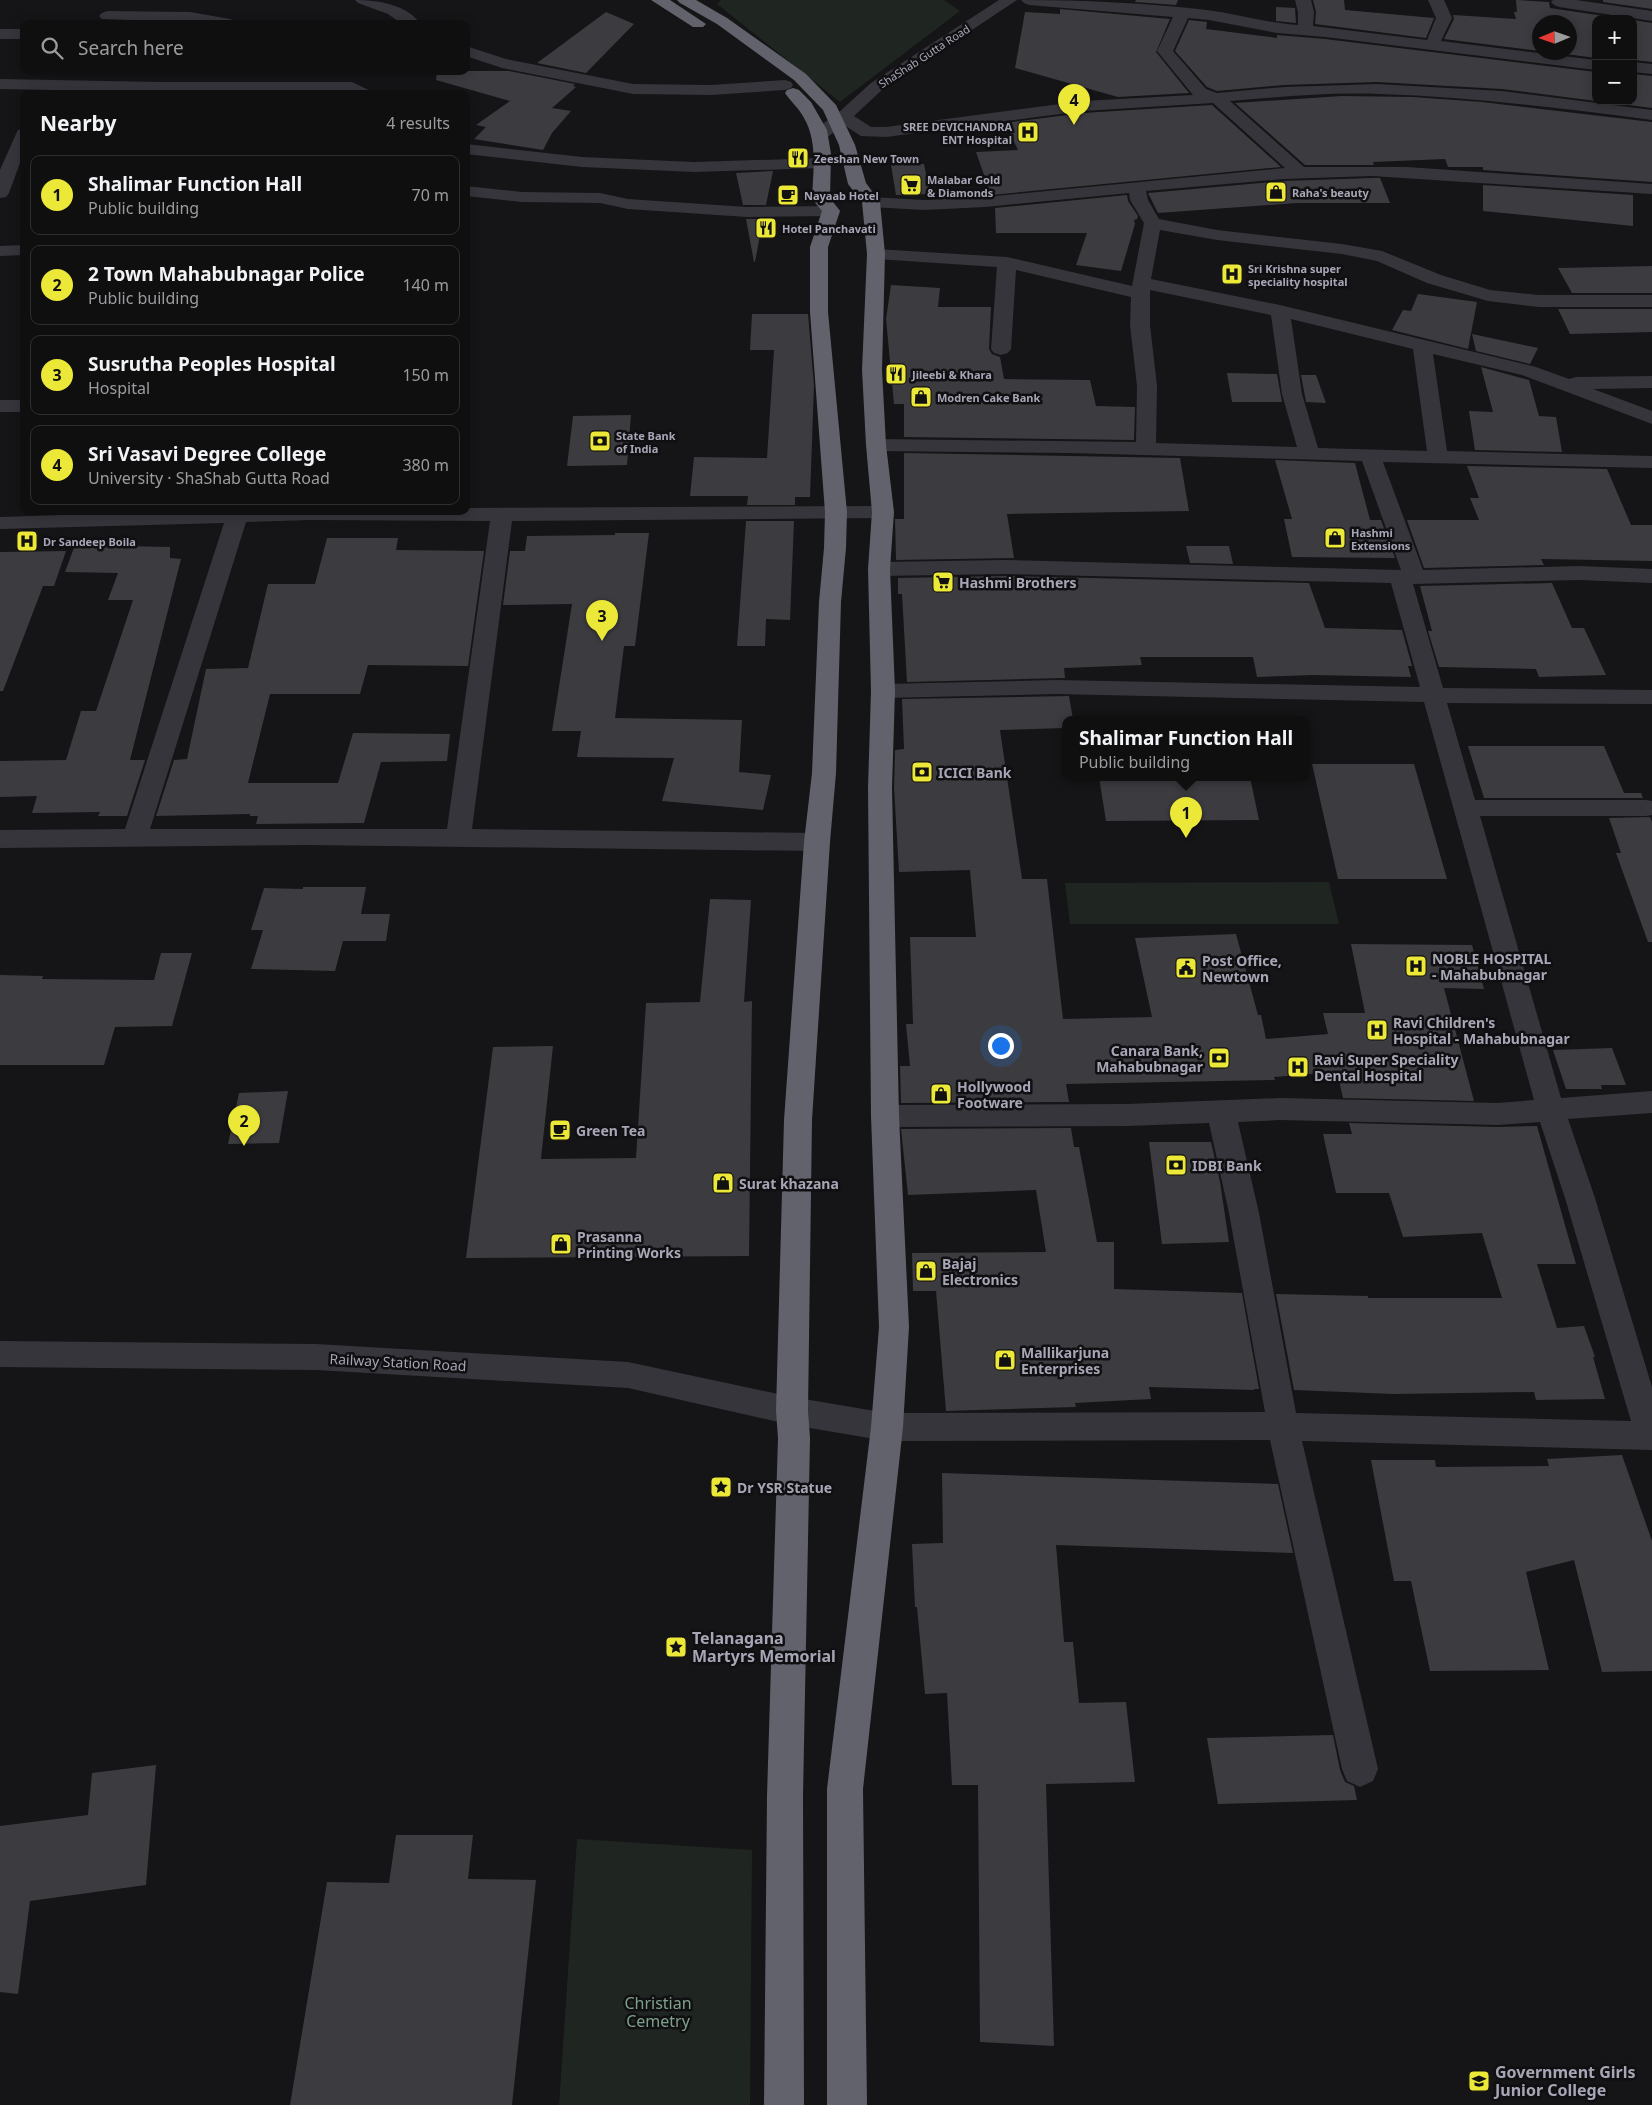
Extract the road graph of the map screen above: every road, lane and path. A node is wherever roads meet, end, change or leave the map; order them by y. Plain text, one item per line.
1 (126, 0) edge
2 (363, 0) edge
3 (659, 0) edge
4 (685, 0) edge
5 (1009, 0) edge
6 (1029, 0) edge
7 (1303, 0) edge
8 (1436, 0) edge
9 (1560, 6) edge
10 (1182, 13) junction
11 (1652, 16) edge
12 (103, 20) edge
13 (210, 20) edge
14 (408, 20) edge
15 (1304, 30) junction
16 (0, 34) edge
17 (20, 34) edge
18 (1432, 45) junction
19 (470, 52) edge
20 (1532, 54) edge
21 (1576, 60) edge
22 (1592, 64) edge
23 (1637, 67) edge
24 (1652, 69) edge
25 (57, 75) edge
26 (0, 84) edge
27 (785, 85) junction
28 (48, 90) edge
29 (358, 90) edge
30 (1217, 98) junction
31 (1652, 115) edge
32 (834, 124) junction
33 (19, 137) edge
34 (470, 149) edge
35 (822, 163) junction
36 (1301, 174) junction
37 (1137, 187) junction
38 (1652, 189) edge
39 (470, 191) edge
40 (0, 193) edge
41 (871, 202) junction
42 (830, 211) junction
43 (1153, 222) junction
44 (20, 250) edge
45 (0, 251) edge
46 (876, 254) junction
47 (1006, 262) junction
48 (1141, 288) junction
49 (1652, 301) edge
50 (1280, 311) junction
51 (1422, 346) junction
52 (1001, 349) dead end
53 (1652, 382) edge
54 (1559, 383) junction
55 (0, 406) edge
56 (20, 406) edge
57 (1652, 418) edge
58 (876, 445) junction
59 (1146, 450) junction
60 (1309, 454) junction
61 (1370, 455) junction
62 (1438, 457) junction
63 (1652, 462) edge
64 (836, 512) junction
65 (883, 512) junction
66 (261, 515) edge
67 (470, 515) edge
68 (502, 515) junction
69 (237, 516) junction
70 (0, 523) edge
71 (879, 569) junction
72 (1652, 576) edge
73 (1407, 577) junction
74 (883, 691) junction
75 (1432, 695) junction
76 (1652, 697) edge
77 (1465, 808) junction
78 (1646, 808) dead end
79 (136, 836) junction
80 (458, 837) junction
81 (0, 839) edge
82 (817, 842) junction
83 (1652, 1102) edge
84 (1221, 1111) junction
85 (1551, 1111) junction
86 (885, 1116) junction
87 (0, 1354) edge
88 (792, 1411) junction
89 (1283, 1426) junction
90 (887, 1427) junction
91 (1652, 1436) edge
92 (1360, 1769) dead end
93 (784, 2105) edge
94 (847, 2105) edge

1 - 12 street
2 - 14 street
3 - 27 highway
4 - 32 highway
5 - 32 street, ShaShab Gutta Road
6 - 10 street
7 - 15 street
8 - 18 street
9 - 11 street
10 - 15 street
10 - 30 street
12 - 13 street
15 - 18 street
16 - 17 street
18 - 20 street
19 - 27 street
21 - 22 street
23 - 24 street
25 - 28 street
26 - 28 street
27 - 32 highway
28 - 29 street
30 - 31 street
30 - 32 street
30 - 36 street
32 - 35 highway
32 - 41 highway
33 - 40 street
34 - 35 street
35 - 42 highway
36 - 37 street
36 - 38 street
37 - 41 street
37 - 43 street
39 - 42 street
41 - 46 highway
42 - 64 highway
43 - 48 street
43 - 49 street
44 - 45 street
46 - 47 street
46 - 58 highway
47 - 48 street
47 - 52 street
48 - 50 street
48 - 59 street
50 - 51 street
50 - 60 street
51 - 54 street
51 - 62 street
53 - 54 street
54 - 57 street
55 - 56 street
58 - 59 street
58 - 65 highway
59 - 60 street
60 - 61 street
61 - 62 street
61 - 73 street
62 - 63 street
64 - 65 street
64 - 68 street
64 - 82 highway
65 - 71 highway
66 - 69 street
67 - 68 street
68 - 80 street
69 - 70 street
69 - 79 street
71 - 73 street
71 - 74 highway
72 - 73 street
73 - 75 street
74 - 75 street
74 - 86 highway
75 - 76 street
75 - 77 street
77 - 78 street
77 - 85 street
79 - 80 street
79 - 81 street
80 - 82 street
82 - 88 highway
83 - 85 street
84 - 85 street
84 - 86 street
84 - 89 street
85 - 91 street
86 - 90 highway
87 - 88 street, Railway Station Road
88 - 90 street, Railway Station Road
88 - 93 highway
89 - 90 street, Railway Station Road
89 - 91 street, Railway Station Road
89 - 92 street
90 - 94 highway

